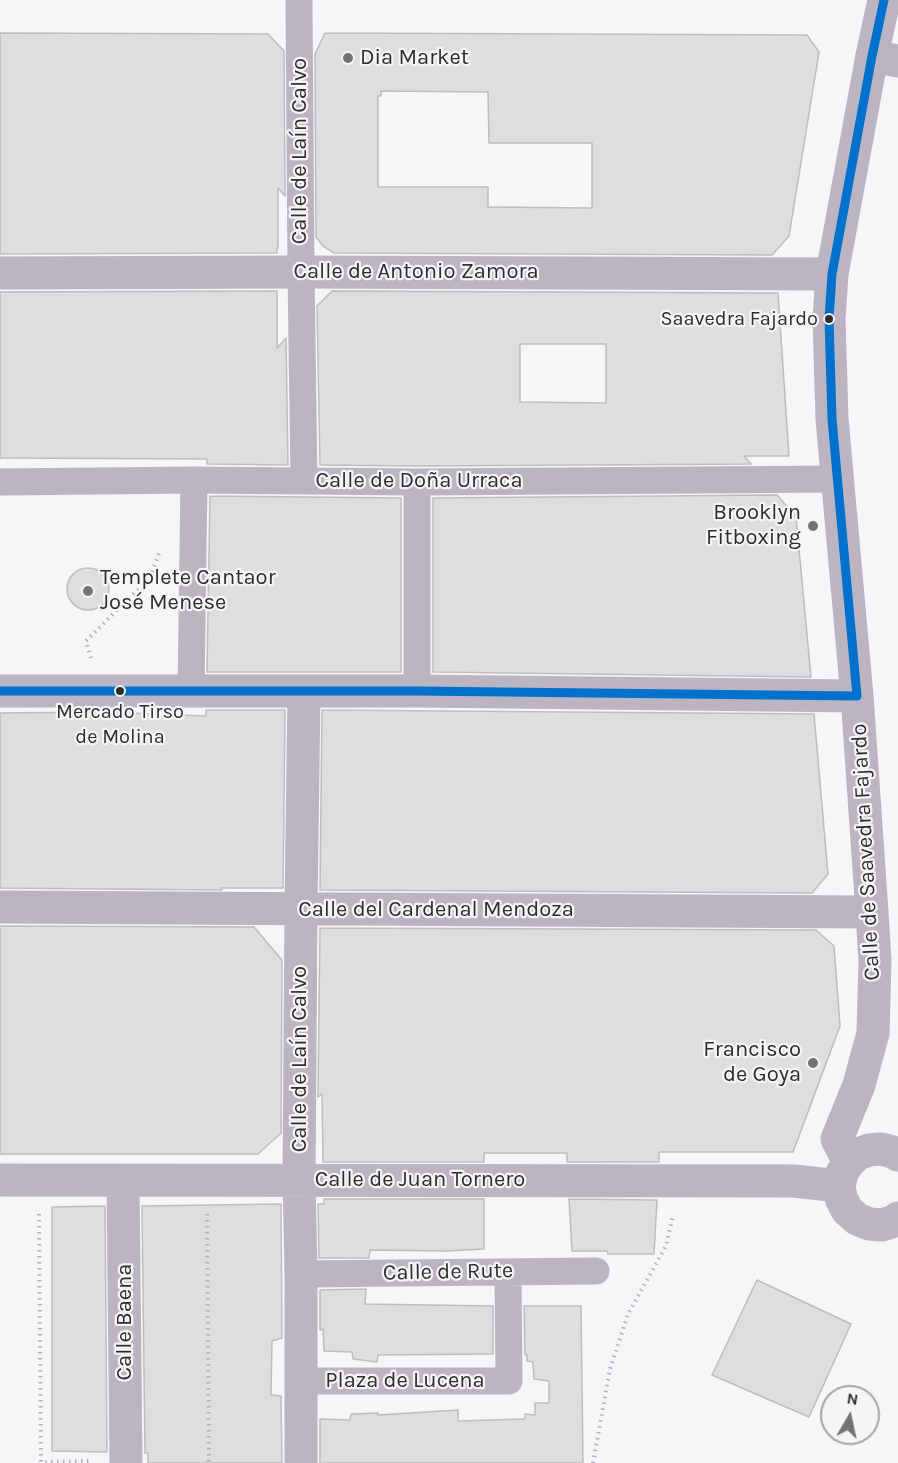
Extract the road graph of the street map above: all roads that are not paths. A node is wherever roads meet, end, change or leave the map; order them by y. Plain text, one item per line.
1 (299, 0) edge
2 (884, 0) edge
3 (885, 59) edge
4 (301, 272) junction
5 (0, 273) edge
6 (832, 274) junction
7 (838, 478) junction
8 (194, 480) junction
9 (304, 481) junction
10 (0, 482) edge
11 (417, 482) junction
12 (0, 691) edge
13 (191, 691) junction
14 (304, 691) junction
15 (417, 691) junction
16 (856, 696) junction
17 (0, 907) edge
18 (301, 910) junction
19 (873, 912) junction
20 (898, 1155) edge
21 (844, 1174) junction
22 (0, 1180) edge
23 (299, 1180) junction
24 (123, 1181) junction
25 (897, 1221) edge
26 (596, 1271) dead end
27 (508, 1272) junction
28 (301, 1274) junction
29 (301, 1381) junction
30 (126, 1462) edge
31 (301, 1463) edge

1 - 4 street, Calle de Laín Calvo
2 - 3 street, Calle de Saavedra Fajardo
3 - 6 street, Calle de Saavedra Fajardo
4 - 5 street, Calle de Antonio Zamora
4 - 6 street, Calle de Antonio Zamora
4 - 9 street, Calle de Laín Calvo
6 - 7 street, Calle de Saavedra Fajardo
7 - 11 street, Calle de Doña Urraca
7 - 16 street, Calle de Saavedra Fajardo
8 - 9 street, Calle de Doña Urraca
8 - 10 street, Calle de Doña Urraca
8 - 13 street
9 - 11 street, Calle de Doña Urraca
11 - 15 street
12 - 13 street
13 - 14 street
14 - 15 street
14 - 18 street, Calle de Laín Calvo
15 - 16 street
16 - 19 street, Calle de Saavedra Fajardo
17 - 18 street, Calle del Cardenal Mendoza
18 - 19 street, Calle del Cardenal Mendoza
18 - 23 street, Calle de Laín Calvo
19 - 21 street, Calle de Saavedra Fajardo
20 - 21 street
21 - 23 street, Calle de Juan Tornero
21 - 25 street, Calle de Saavedra Fajardo
22 - 24 street, Calle de Juan Tornero
23 - 24 street, Calle de Juan Tornero
23 - 28 street, Calle de Laín Calvo
24 - 30 street, Calle Baena
26 - 27 street, Calle de Rute
27 - 28 street, Calle de Rute
27 - 29 street, Plaza de Lucena
28 - 29 street, Calle de Laín Calvo
29 - 31 street, Calle de Laín Calvo

